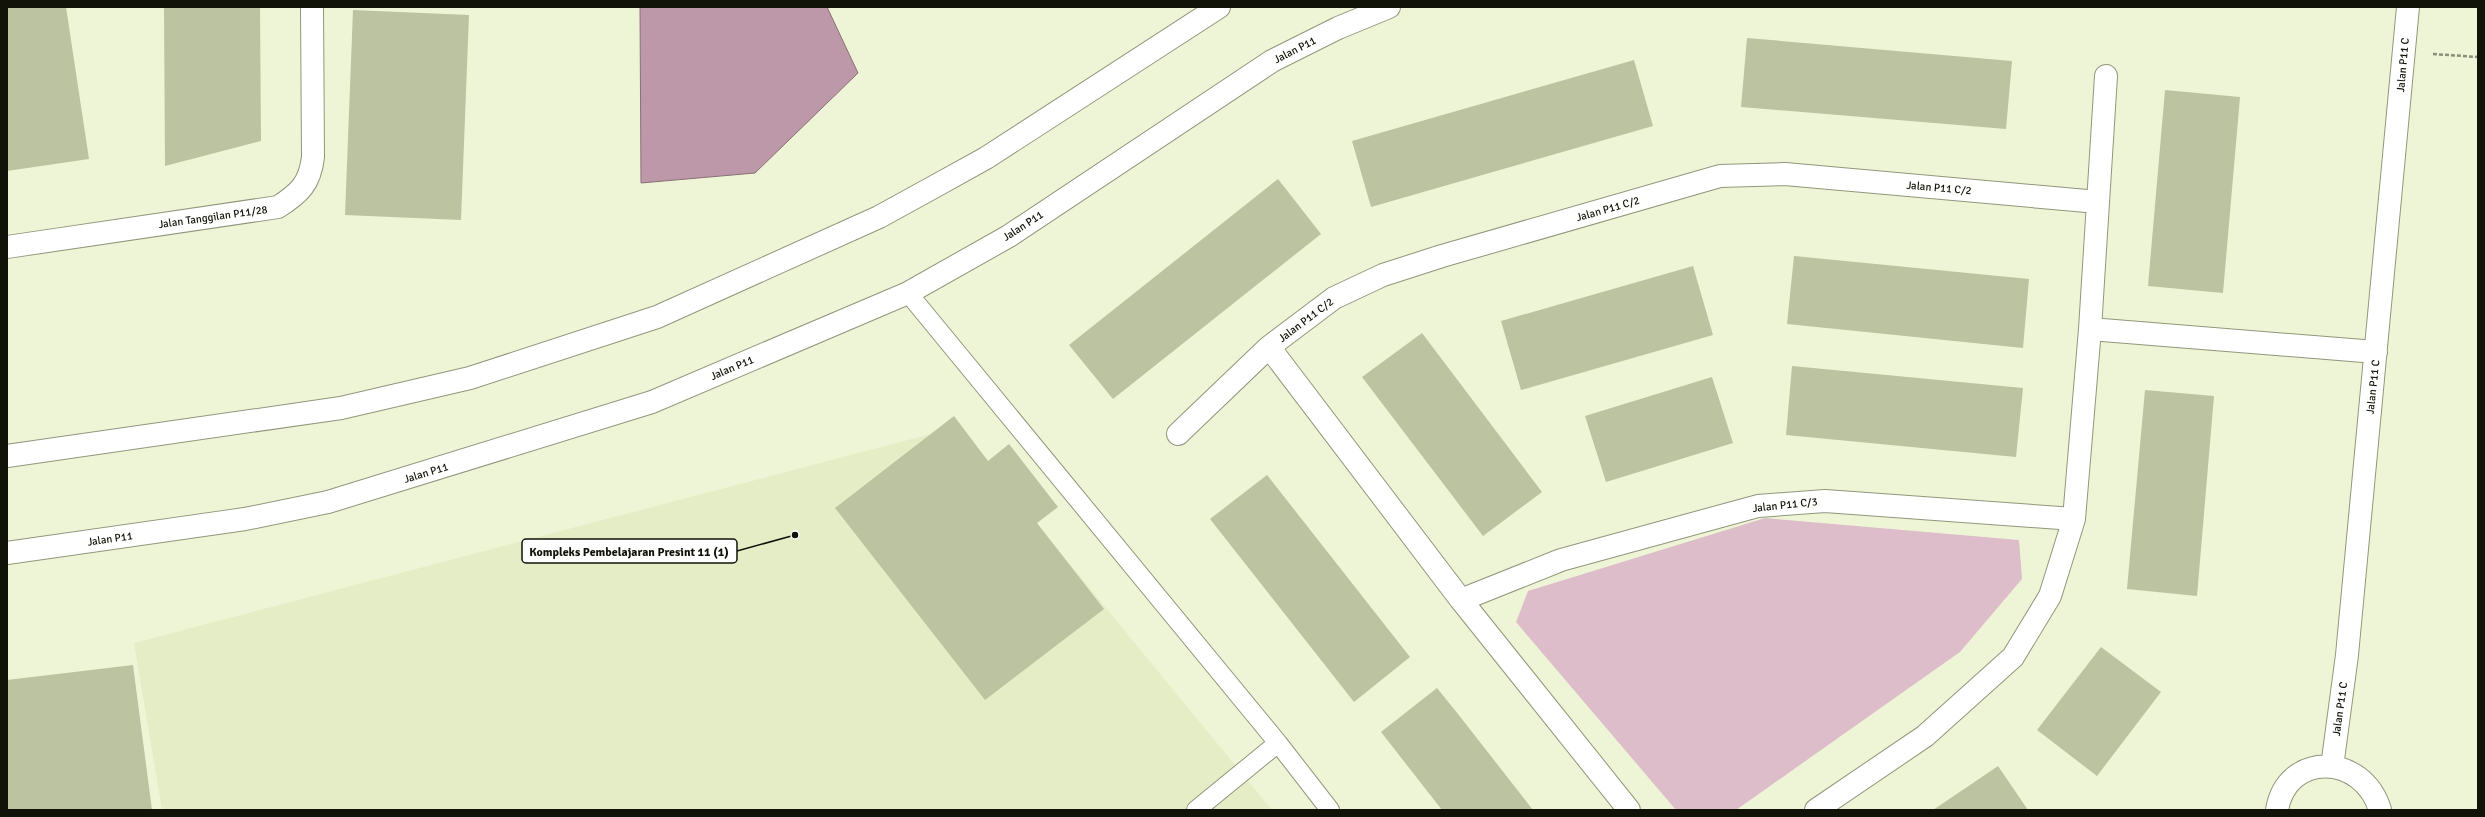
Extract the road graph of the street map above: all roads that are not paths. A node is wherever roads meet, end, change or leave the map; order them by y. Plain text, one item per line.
1 (312, 7) edge
2 (1219, 7) edge
3 (1389, 7) edge
4 (2408, 7) edge
5 (2106, 76) dead end
6 (2098, 202) junction
7 (7, 247) edge
8 (908, 293) junction
9 (2090, 329) junction
10 (1269, 347) junction
11 (2376, 352) junction
12 (1178, 434) dead end
13 (7, 456) edge
14 (2074, 519) junction
15 (7, 553) edge
16 (1461, 600) junction
17 (1278, 743) junction
18 (2332, 767) junction
19 (1196, 810) edge
20 (1330, 810) edge
21 (1629, 810) edge
22 (1816, 810) edge
23 (2277, 810) edge
24 (2380, 810) edge

1 - 7 street, Jalan Tanggilan P11/28
2 - 13 street
3 - 8 street, Jalan P11
4 - 11 street, Jalan P11 C
5 - 6 street
6 - 9 street
6 - 10 street, Jalan P11 C/2
8 - 15 street, Jalan P11
8 - 17 lane
9 - 11 street
9 - 14 street
10 - 12 street, Jalan P11 C/2
10 - 16 street
11 - 18 street, Jalan P11 C
14 - 16 street, Jalan P11 C/3
14 - 22 street
16 - 21 street
17 - 19 lane
17 - 20 lane
18 - 23 street
18 - 24 street

